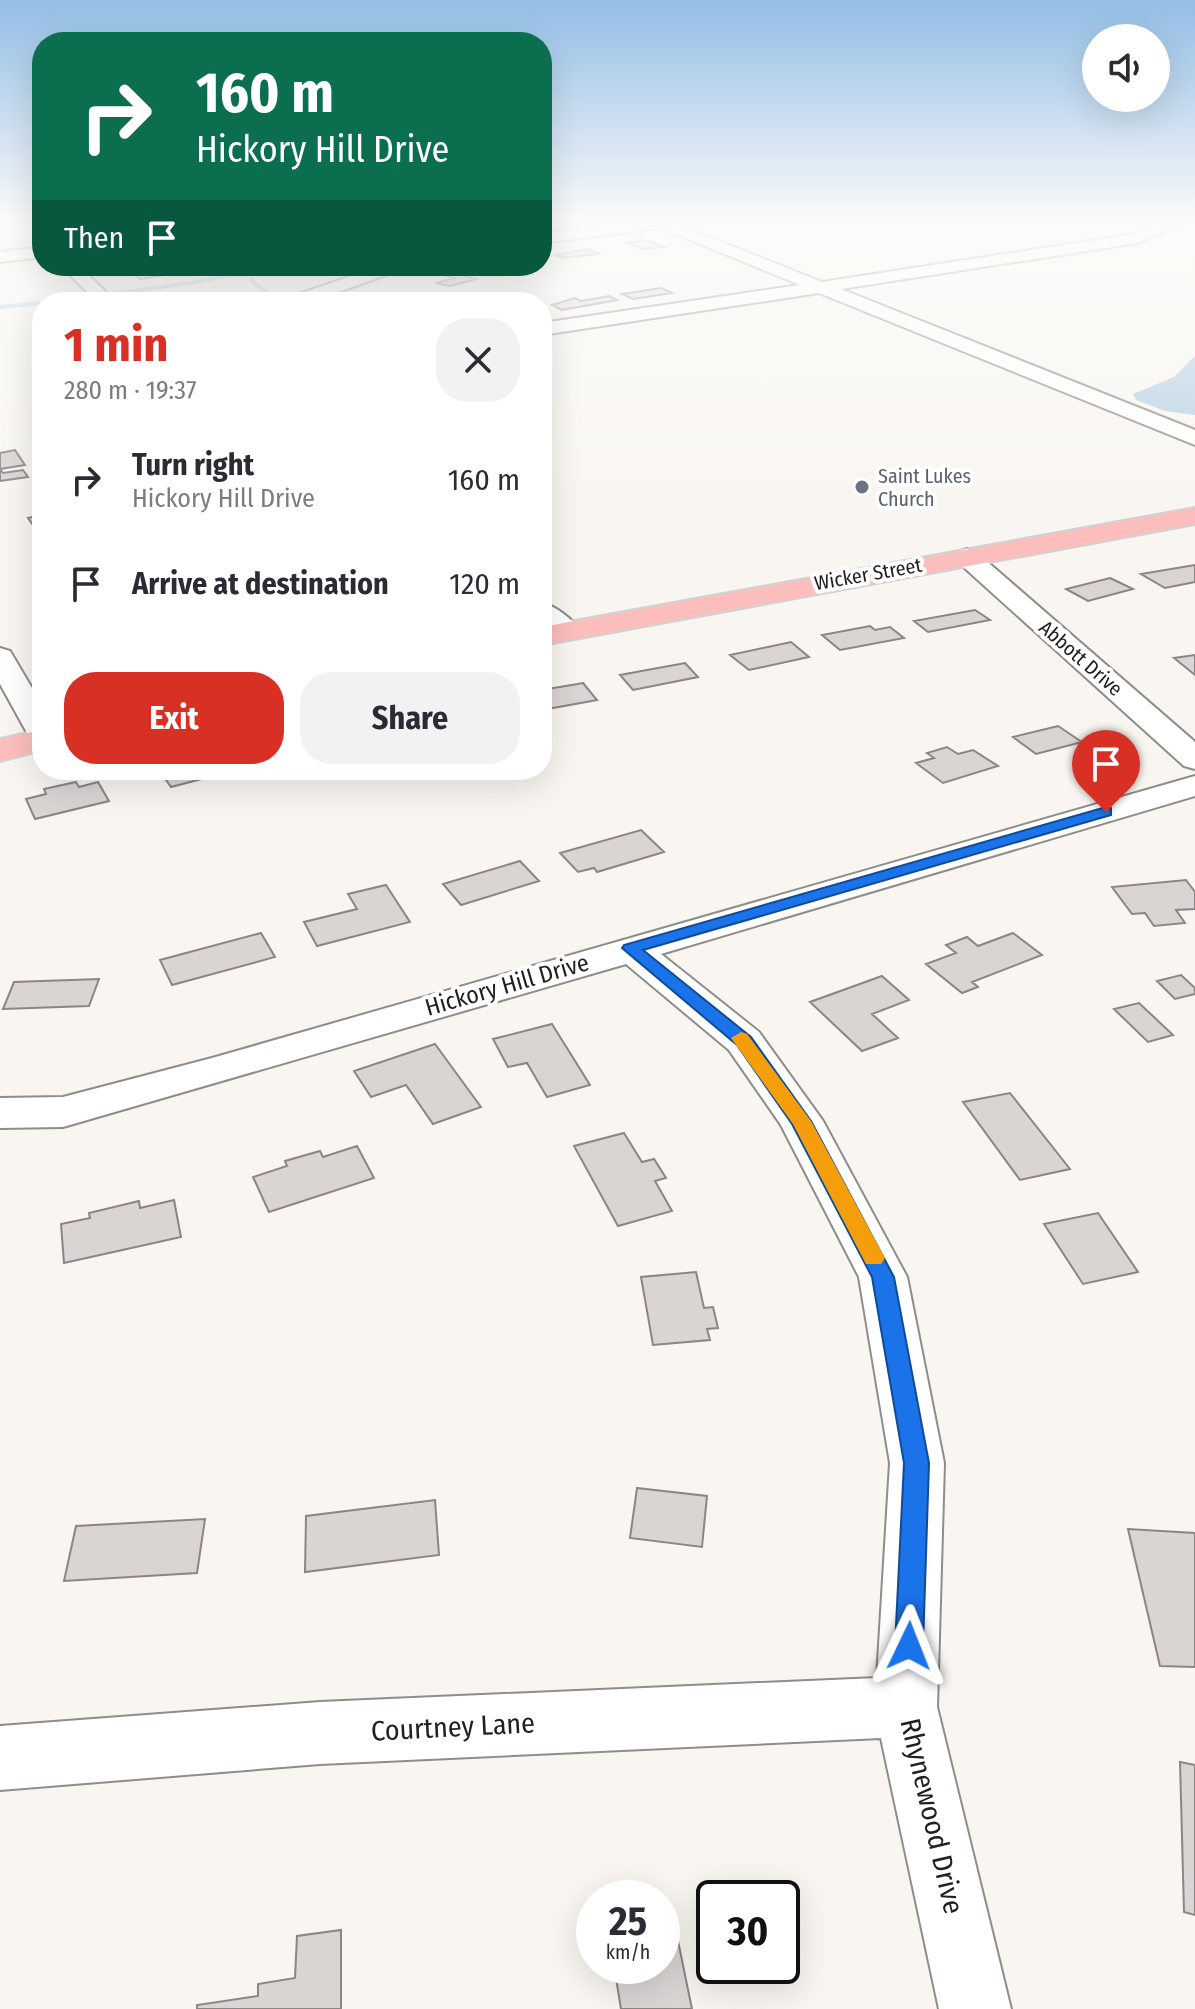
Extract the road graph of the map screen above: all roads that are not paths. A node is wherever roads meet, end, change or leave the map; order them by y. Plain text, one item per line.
1 (612, 319) edge
2 (900, 319) edge
3 (552, 328) edge
4 (1195, 438) edge
5 (1195, 516) edge
6 (967, 557) junction
7 (554, 634) edge
8 (0, 657) edge
9 (32, 715) edge
10 (32, 742) edge
11 (0, 750) edge
12 (1195, 759) edge
13 (1195, 786) edge
14 (630, 948) junction
15 (0, 1113) edge
16 (906, 1707) junction
17 (0, 1758) edge
18 (975, 2009) edge

1 - 3 street
2 - 4 street
5 - 6 main road, Wicker Street
6 - 7 main road, Wicker Street
6 - 12 street, Abbott Drive
8 - 9 street
10 - 11 main road
13 - 14 street, Hickory Hill Drive
14 - 15 street, Hickory Hill Drive
14 - 16 street, Rhynewood Drive
16 - 17 street, Courtney Lane
16 - 18 street, Rhynewood Drive

